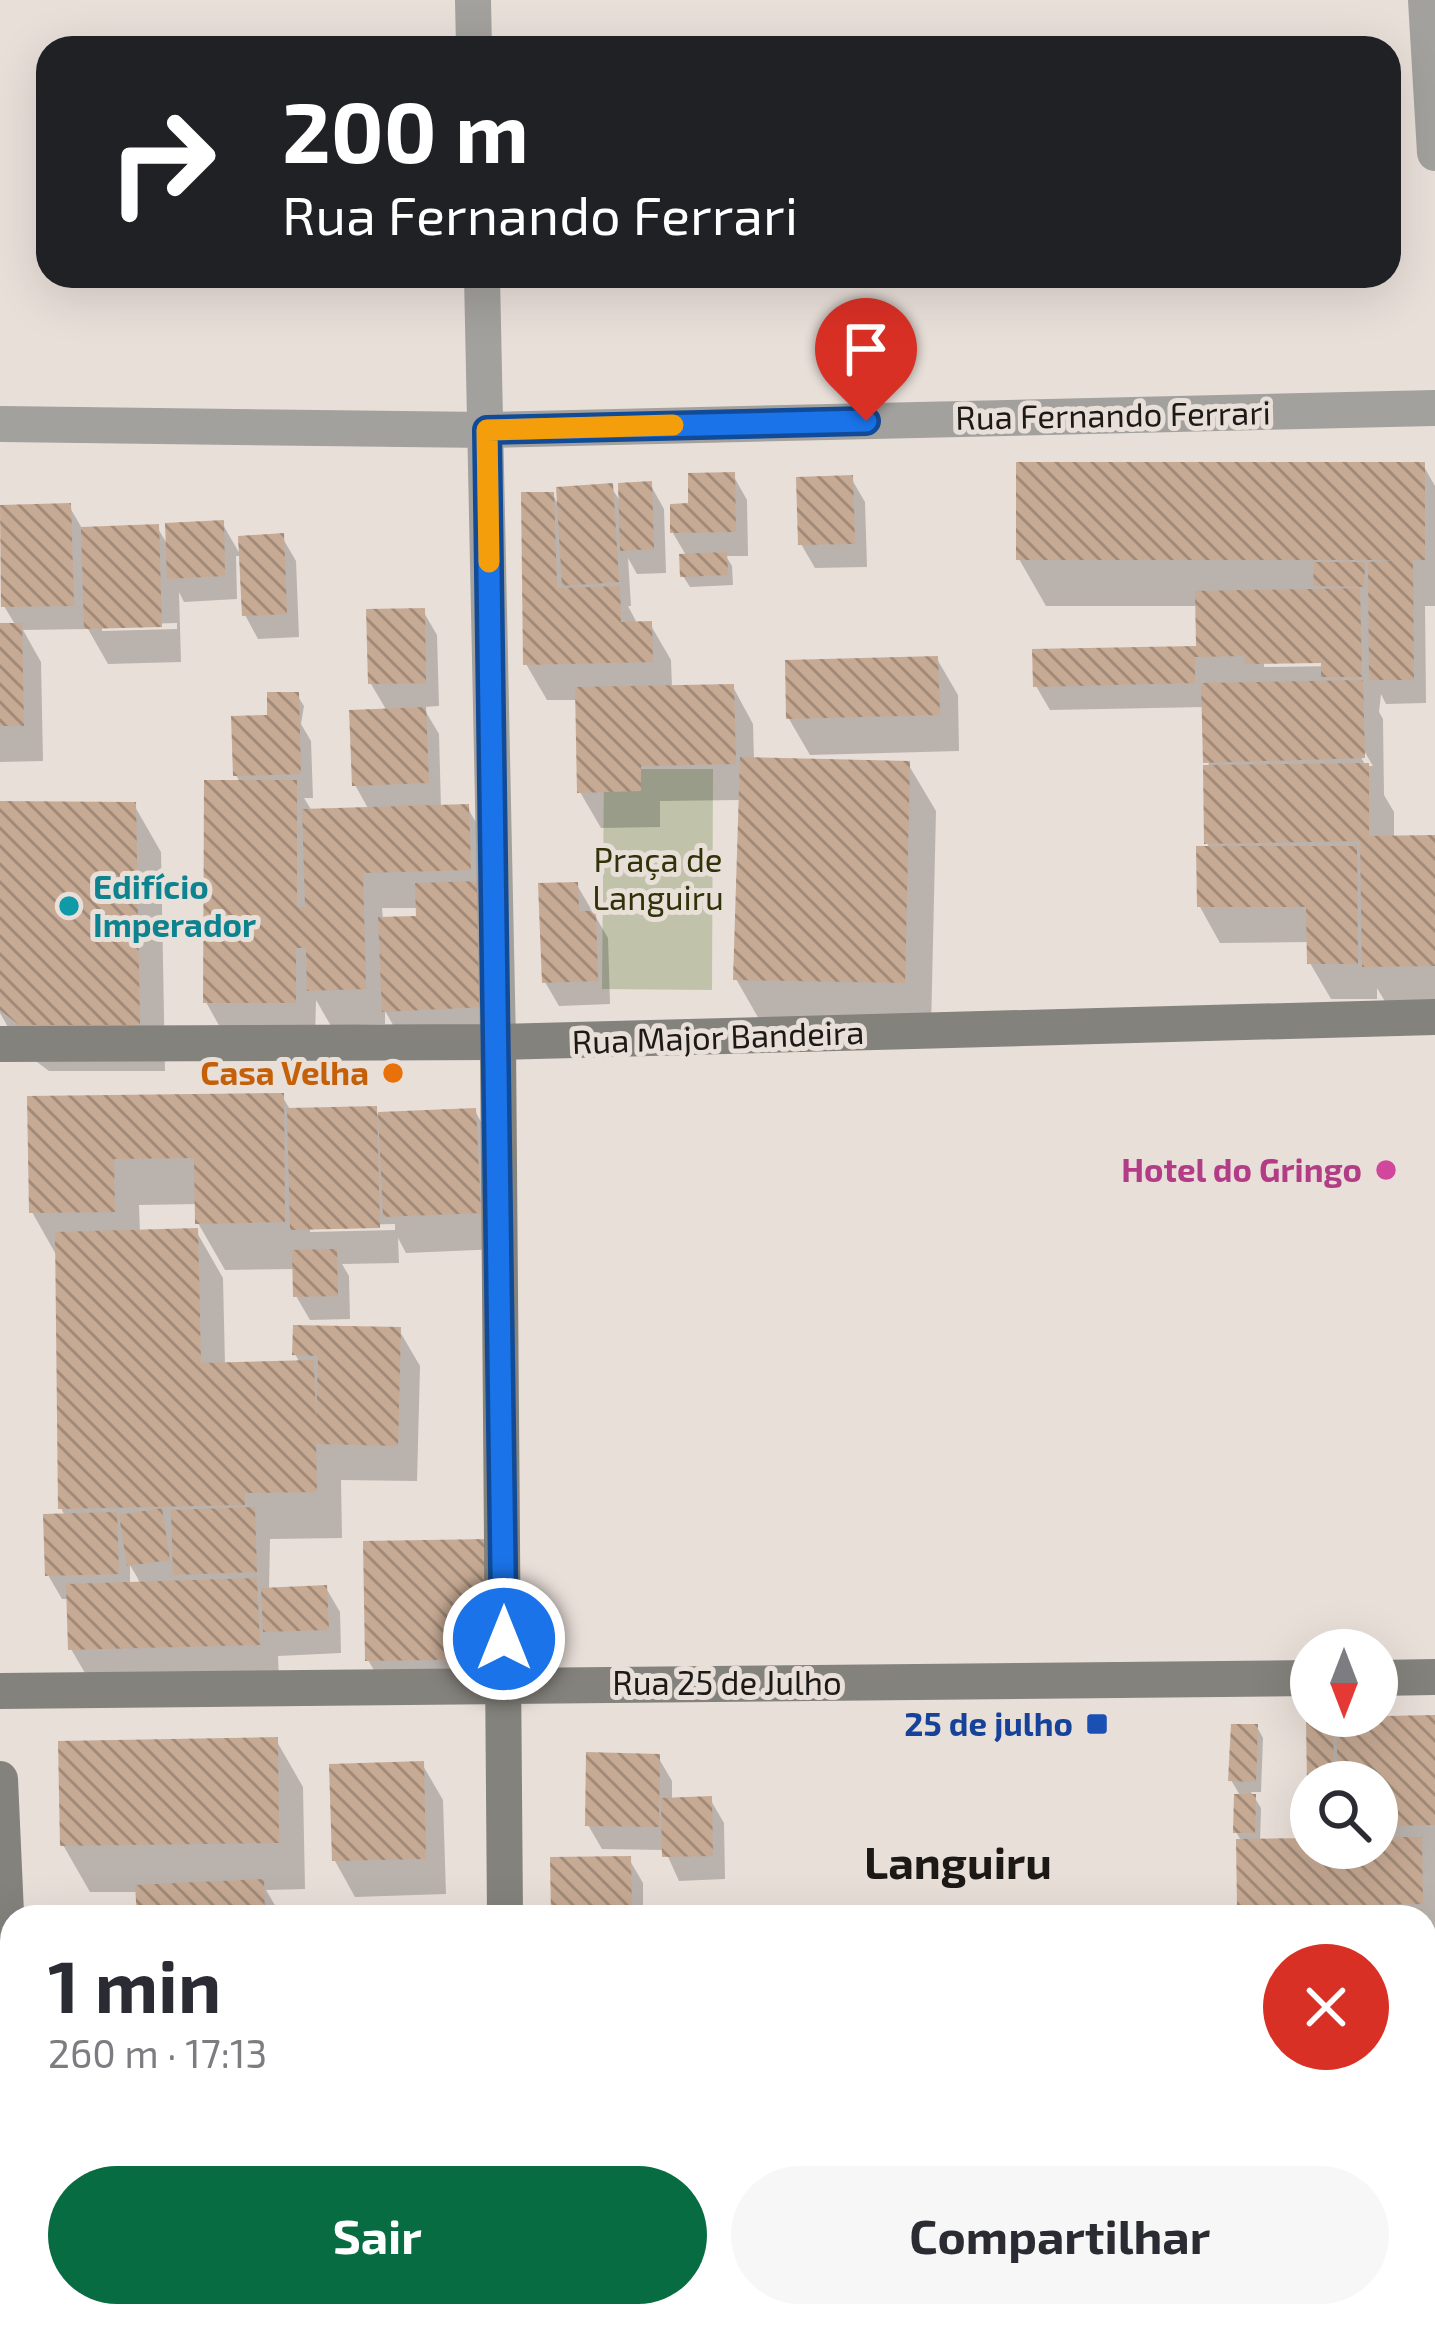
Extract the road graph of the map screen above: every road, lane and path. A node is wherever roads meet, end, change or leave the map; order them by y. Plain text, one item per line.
1 (473, 0) edge
2 (1426, 0) edge
3 (474, 36) edge
4 (1435, 153) edge
5 (482, 288) edge
6 (1435, 408) edge
7 (0, 424) edge
8 (487, 430) junction
9 (1435, 1017) edge
10 (499, 1042) junction
11 (0, 1044) edge
12 (1435, 1677) edge
13 (1290, 1678) edge
14 (1398, 1678) edge
15 (505, 1685) junction
16 (0, 1690) edge
17 (0, 1779) edge
18 (6, 1905) edge
19 (505, 1905) edge

1 - 3 street
2 - 4 street
5 - 8 street
6 - 8 street, Rua Fernando Ferrari
7 - 8 street, Rua Fernando Ferrari
8 - 10 street
9 - 10 main road, Rua Major Bandeira
10 - 11 main road, Rua Major Bandeira
10 - 15 main road
12 - 14 main road
13 - 15 main road, Rua 25 de Julho
15 - 16 main road, Rua 25 de Julho
15 - 19 main road
17 - 18 main road

